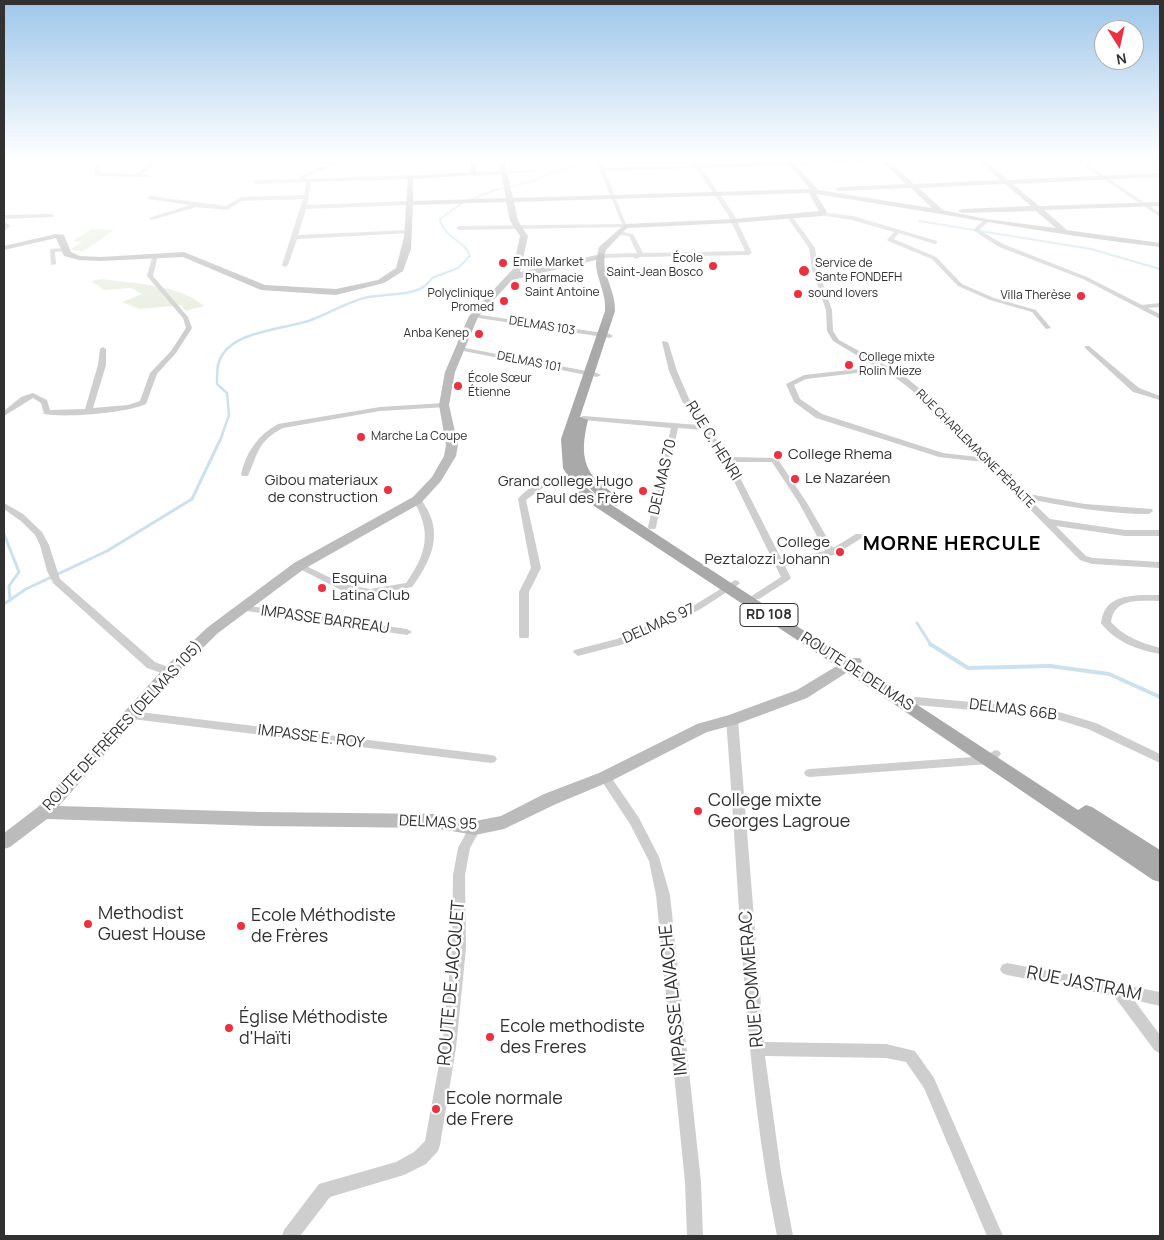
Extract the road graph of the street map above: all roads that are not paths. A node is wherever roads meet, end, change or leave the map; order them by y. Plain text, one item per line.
1 (156, 217) edge
2 (301, 217) edge
3 (409, 217) edge
4 (513, 217) edge
5 (621, 217) edge
6 (731, 217) edge
7 (790, 217) joint
8 (843, 217) edge
9 (965, 217) edge
10 (1049, 217) edge
11 (152, 218) dead end
12 (734, 221) junction
13 (986, 221) junction
14 (4, 223) edge
15 (518, 226) junction
16 (625, 226) junction
17 (459, 228) dead end
18 (4, 230) edge
19 (409, 232) junction
20 (897, 232) junction
21 (1065, 232) junction
22 (618, 233) junction
23 (294, 237) junction
24 (935, 242) dead end
25 (1160, 245) edge
26 (4, 248) edge
27 (64, 250) junction
28 (155, 255) junction
29 (636, 257) junction
30 (601, 258) junction
31 (53, 264) dead end
32 (518, 264) junction
33 (285, 265) dead end
34 (534, 270) junction
35 (510, 278) junction
36 (1160, 305) edge
37 (1140, 307) junction
38 (474, 316) junction
39 (1160, 317) edge
40 (1048, 328) dead end
41 (605, 336) junction
42 (665, 342) dead end
43 (1087, 346) dead end
44 (104, 349) dead end
45 (460, 349) junction
46 (883, 368) junction
47 (593, 375) junction
48 (1160, 398) edge
49 (444, 405) junction
50 (89, 410) junction
51 (4, 414) edge
52 (583, 418) junction
53 (675, 426) junction
54 (705, 428) junction
55 (727, 459) junction
56 (984, 460) junction
57 (245, 474) dead end
58 (578, 474) junction
59 (1021, 495) junction
60 (417, 500) junction
61 (4, 506) edge
62 (1149, 511) dead end
63 (1049, 522) junction
64 (652, 527) junction
65 (1160, 533) edge
66 (859, 536) dead end
67 (831, 553) junction
68 (779, 564) junction
69 (1160, 565) edge
70 (298, 566) junction
71 (731, 586) junction
72 (756, 597) junction
73 (1160, 598) edge
74 (243, 608) junction
75 (407, 632) dead end
76 (524, 636) dead end
77 (1160, 651) edge
78 (578, 652) dead end
79 (852, 664) junction
80 (169, 672) junction
81 (916, 701) junction
82 (132, 715) junction
83 (732, 720) junction
84 (992, 757) junction
85 (491, 759) dead end
86 (1160, 759) edge
87 (810, 774) dead end
88 (605, 777) junction
89 (44, 812) junction
90 (475, 828) junction
91 (4, 842) edge
92 (1160, 860) edge
93 (1160, 874) edge
94 (1007, 969) dead end
95 (1118, 991) junction
96 (1160, 999) edge
97 (1160, 1046) edge
98 (759, 1049) junction
99 (290, 1236) edge
100 (695, 1236) edge
101 (785, 1236) edge
102 (995, 1236) edge

1 - 11 street
2 - 23 street
3 - 19 street
4 - 15 street, ROUTE DE FRÈRES (DELMAS 105)
5 - 16 street
6 - 12 street
7 - 12 street
7 - 46 street, RUE CHARLEMAGNE PÉRALTE
8 - 20 street
9 - 13 street
10 - 21 street
12 - 16 street
12 - 29 street
13 - 21 street
13 - 37 street
14 - 18 street
15 - 16 street
15 - 17 street
15 - 32 street, ROUTE DE FRÈRES (DELMAS 105)
16 - 22 street
19 - 23 street
19 - 28 street
20 - 24 street
20 - 40 street
21 - 25 street
22 - 29 street
22 - 30 street
23 - 33 street
26 - 27 street
27 - 28 street
27 - 31 street
28 - 50 street
29 - 30 street
30 - 34 street
30 - 41 main road, ROUTE DE DELMAS / RD 108
32 - 34 street
32 - 35 street, ROUTE DE FRÈRES (DELMAS 105)
34 - 35 street
35 - 38 street, ROUTE DE FRÈRES (DELMAS 105)
36 - 37 street
37 - 39 street
38 - 41 street, DELMAS 103
38 - 45 street, ROUTE DE FRÈRES (DELMAS 105)
41 - 47 main road, ROUTE DE DELMAS / RD 108
42 - 54 street, RUE C. HENRI
43 - 48 street
44 - 50 street
45 - 47 street, DELMAS 101
45 - 49 street, ROUTE DE FRÈRES (DELMAS 105)
46 - 56 street, RUE CHARLEMAGNE PÉRALTE
46 - 56 street
47 - 52 main road, ROUTE DE DELMAS / RD 108
47 - 58 main road, ROUTE DE DELMAS / RD 108
49 - 57 street
49 - 60 street, ROUTE DE FRÈRES (DELMAS 105)
50 - 51 street
52 - 53 street
52 - 58 main road, ROUTE DE DELMAS / RD 108
53 - 54 street
53 - 64 street, DELMAS 70
54 - 55 street, RUE C. HENRI
55 - 67 street
55 - 68 street, RUE C. HENRI
56 - 59 street, RUE CHARLEMAGNE PÉRALTE
58 - 64 main road, ROUTE DE DELMAS / RD 108
58 - 71 main road, ROUTE DE DELMAS / RD 108
58 - 76 street
59 - 62 street
59 - 63 street, RUE CHARLEMAGNE PÉRALTE
60 - 70 street, ROUTE DE FRÈRES (DELMAS 105)
60 - 70 street
61 - 80 street
63 - 65 street
63 - 69 street, RUE CHARLEMAGNE PÉRALTE
64 - 71 main road, ROUTE DE DELMAS / RD 108
66 - 67 street
67 - 68 street
68 - 72 street
70 - 74 street, ROUTE DE FRÈRES (DELMAS 105)
71 - 72 main road, ROUTE DE DELMAS / RD 108
71 - 78 street, DELMAS 97
71 - 79 main road, ROUTE DE DELMAS / RD 108
72 - 79 main road, ROUTE DE DELMAS / RD 108
73 - 77 street
74 - 75 street, IMPASSE BARREAU
74 - 80 street, ROUTE DE FRÈRES (DELMAS 105)
79 - 81 main road, ROUTE DE DELMAS / RD 108
79 - 83 street, DELMAS 95
79 - 84 main road, ROUTE DE DELMAS / RD 108
80 - 82 street, ROUTE DE FRÈRES (DELMAS 105)
81 - 84 main road, ROUTE DE DELMAS / RD 108
81 - 86 street, DELMAS 66B
82 - 85 street, IMPASSE E. ROY
82 - 89 street, ROUTE DE FRÈRES (DELMAS 105)
83 - 88 street, DELMAS 95
83 - 98 street, RUE POMMERAC
84 - 87 street
84 - 92 main road, ROUTE DE DELMAS / RD 108
84 - 93 main road, ROUTE DE DELMAS / RD 108
88 - 90 street, DELMAS 95
88 - 100 street, IMPASSE LAVACHE
89 - 90 street, DELMAS 95
89 - 91 street, ROUTE DE FRÈRES (DELMAS 105)
90 - 99 street, ROUTE DE JACQUET
94 - 95 street, RUE JASTRAM
95 - 96 street, RUE JASTRAM
95 - 97 street
98 - 101 street, RUE POMMERAC
98 - 102 street

